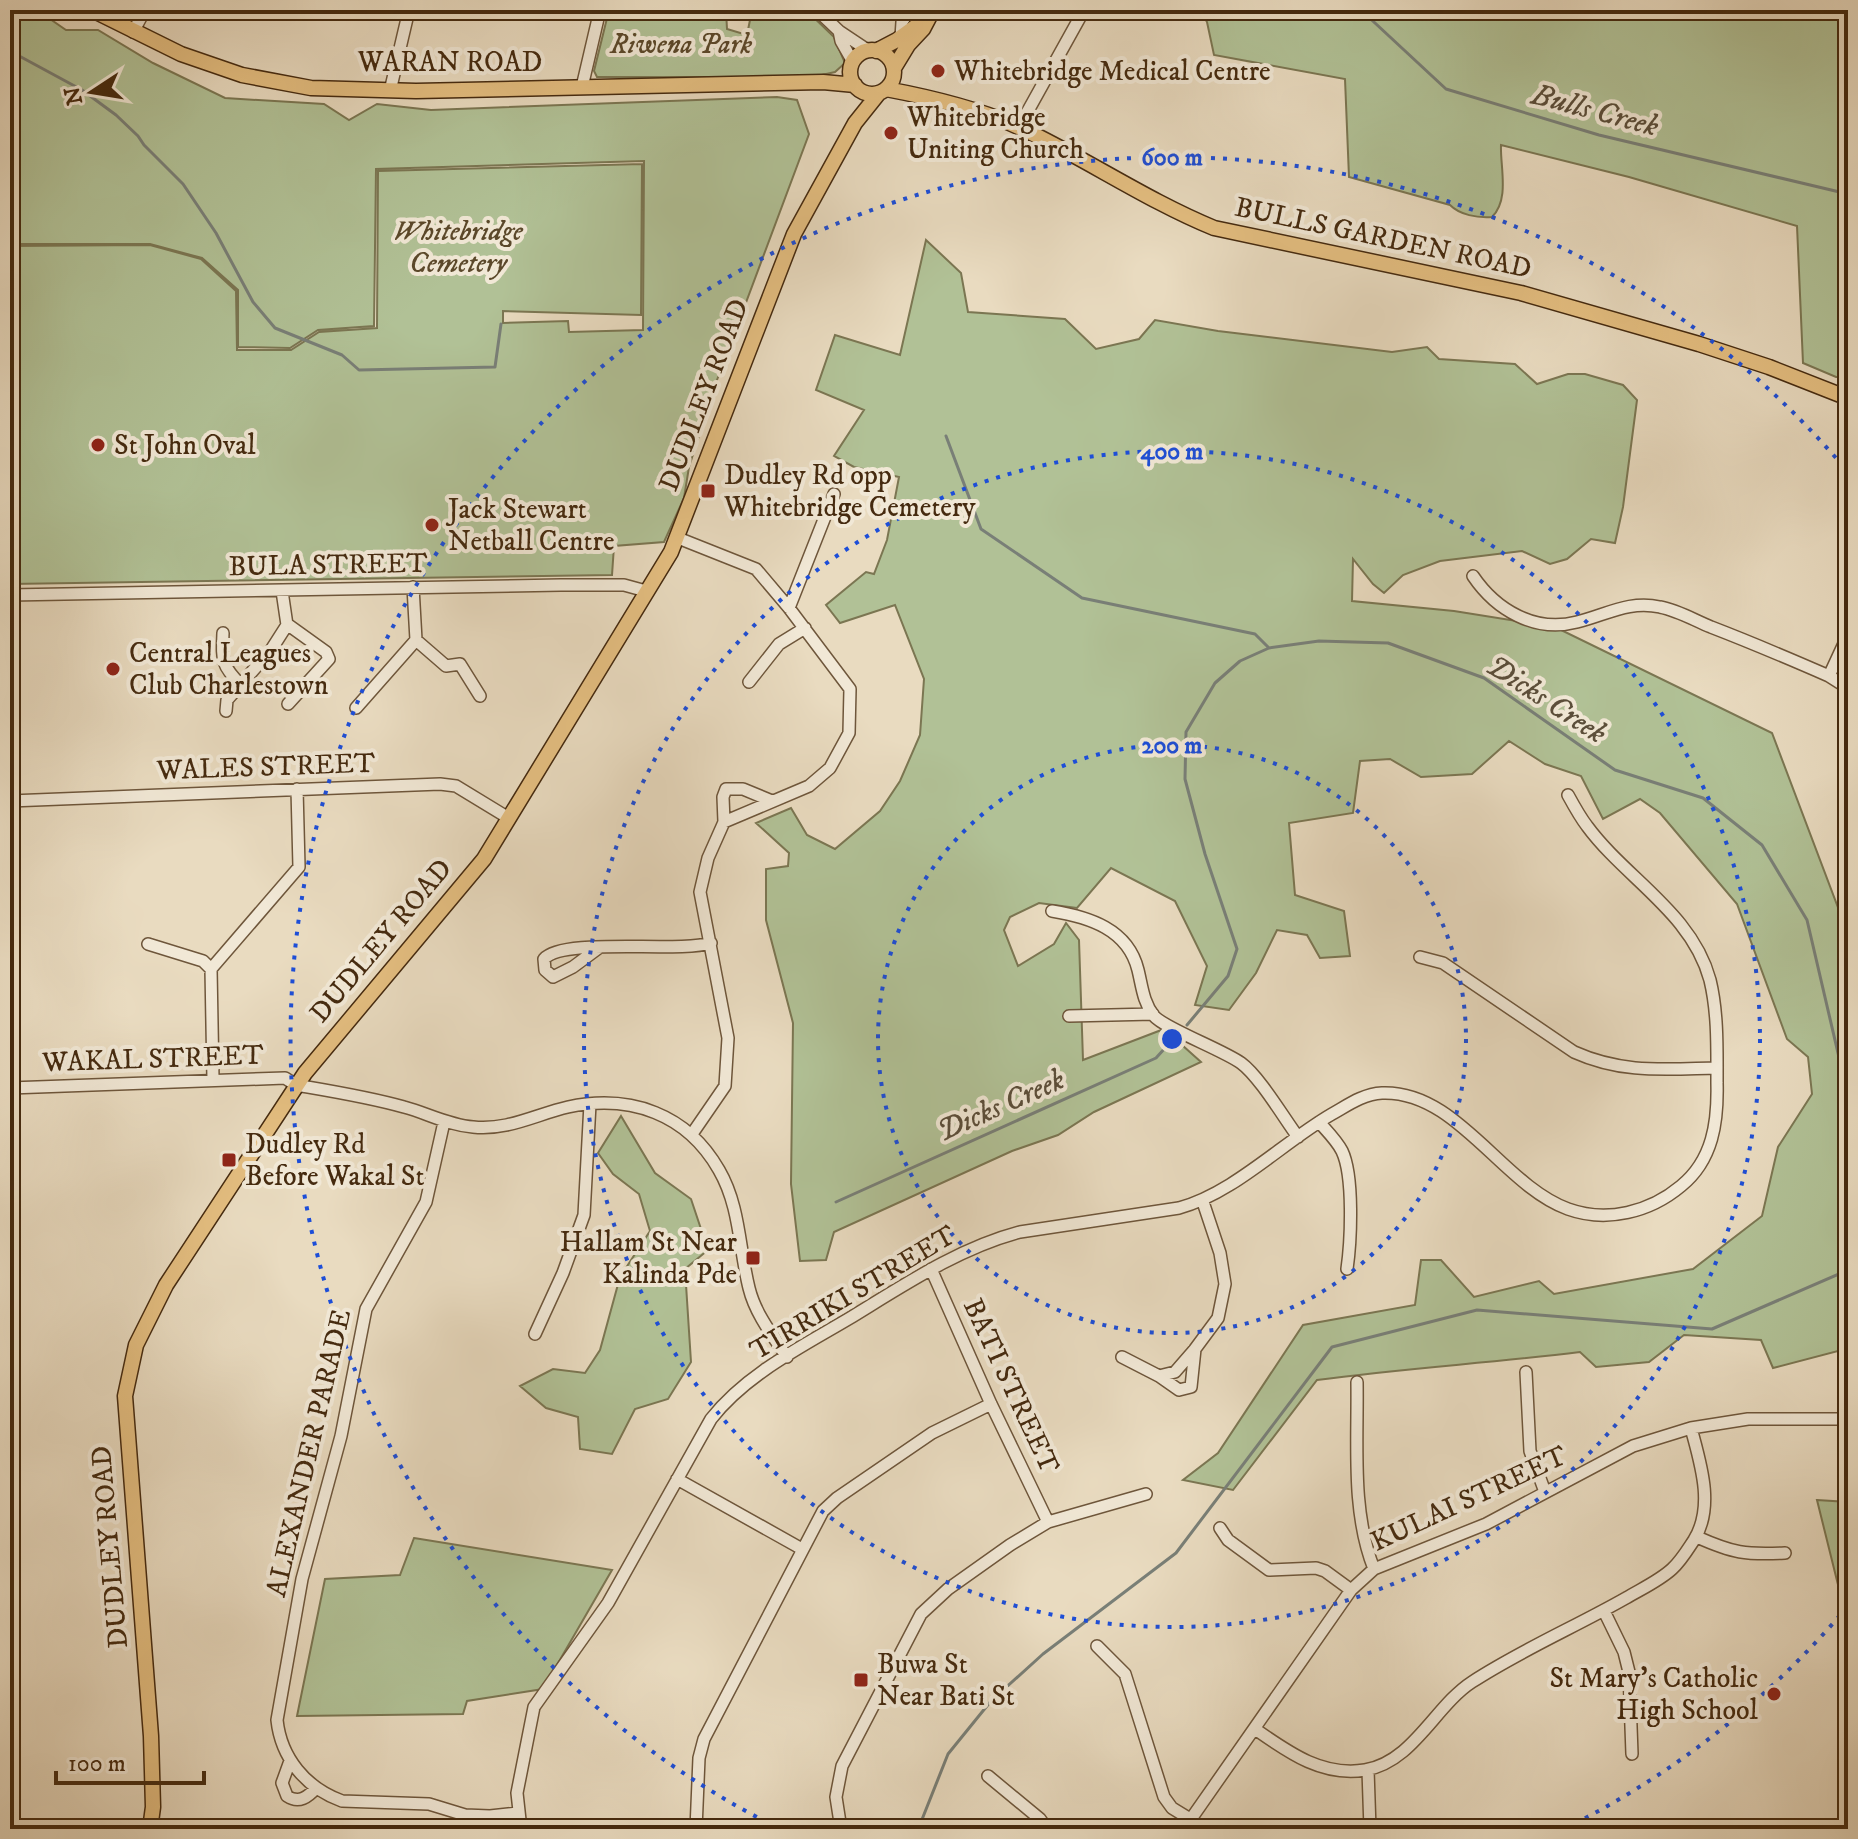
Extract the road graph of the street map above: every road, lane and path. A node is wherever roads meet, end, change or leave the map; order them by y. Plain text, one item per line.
1 (92, 10) edge
2 (145, 10) edge
3 (409, 10) edge
4 (600, 10) edge
5 (817, 10) edge
6 (910, 10) edge
7 (1084, 10) edge
8 (930, 15) edge
9 (839, 31) junction
10 (133, 32) junction
11 (901, 37) junction
12 (873, 51) junction
13 (852, 65) junction
14 (894, 70) junction
15 (823, 82) junction
16 (856, 86) junction
17 (582, 87) junction
18 (390, 91) junction
19 (883, 91) junction
20 (920, 94) junction
21 (855, 123) junction
22 (1019, 127) junction
23 (1848, 398) edge
24 (834, 494) dead end
25 (678, 538) junction
26 (1473, 576) dead end
27 (413, 587) junction
28 (282, 591) junction
29 (646, 591) junction
30 (10, 595) edge
31 (789, 608) junction
32 (287, 624) junction
33 (805, 628) junction
34 (223, 633) dead end
35 (1848, 635) edge
36 (416, 640) junction
37 (1829, 676) junction
38 (749, 682) dead end
39 (241, 685) junction
40 (1848, 688) edge
41 (480, 696) dead end
42 (288, 704) dead end
43 (356, 708) dead end
44 (226, 711) dead end
45 (297, 789) junction
46 (1568, 795) dead end
47 (14, 800) edge
48 (772, 801) junction
49 (507, 817) junction
50 (724, 822) junction
51 (1052, 911) dead end
52 (711, 943) junction
53 (148, 944) dead end
54 (600, 947) dead end
55 (1420, 957) dead end
56 (211, 969) junction
57 (1153, 1014) junction
58 (1069, 1016) dead end
59 (1717, 1068) junction
60 (10, 1076) edge
61 (213, 1079) junction
62 (296, 1085) junction
63 (10, 1088) edge
64 (590, 1104) junction
65 (444, 1122) junction
66 (1319, 1122) junction
67 (692, 1134) junction
68 (1298, 1137) junction
69 (10, 1159) edge
70 (1203, 1202) junction
71 (931, 1269) junction
72 (1347, 1269) dead end
73 (535, 1334) dead end
74 (1195, 1349) junction
75 (787, 1357) junction
76 (1122, 1357) dead end
77 (1526, 1372) dead end
78 (1159, 1376) junction
79 (1357, 1382) dead end
80 (991, 1404) junction
81 (1848, 1419) edge
82 (1691, 1428) junction
83 (677, 1479) junction
84 (1545, 1492) junction
85 (1146, 1494) dead end
86 (1048, 1522) junction
87 (1220, 1528) dead end
88 (1697, 1537) junction
89 (802, 1549) junction
90 (1785, 1553) dead end
91 (1374, 1569) junction
92 (1351, 1590) junction
93 (1604, 1611) junction
94 (1097, 1646) dead end
95 (1255, 1729) junction
96 (1632, 1754) dead end
97 (290, 1761) junction
98 (1368, 1770) junction
99 (988, 1776) dead end
100 (316, 1788) junction
101 (518, 1813) junction
102 (1187, 1824) edge
103 (150, 1829) edge
104 (521, 1829) edge
105 (696, 1829) edge
106 (841, 1829) edge
107 (1047, 1829) edge
108 (1370, 1829) edge

1 - 10 main road, WARAN ROAD
2 - 10 street
3 - 18 street
4 - 17 street
5 - 9 street
6 - 11 street
7 - 22 street
8 - 11 main road
8 - 14 main road
9 - 12 street
9 - 13 street
10 - 18 main road, WARAN ROAD
11 - 12 main road
12 - 13 main road
12 - 14 main road
13 - 15 main road, WARAN ROAD
13 - 16 main road
14 - 19 main road
14 - 20 main road, BULLS GARDEN ROAD
15 - 16 main road, WARAN ROAD
15 - 17 main road, WARAN ROAD
16 - 19 main road
16 - 21 main road, DUDLEY ROAD
17 - 18 main road, WARAN ROAD
19 - 20 main road, BULLS GARDEN ROAD
19 - 21 main road, DUDLEY ROAD
20 - 22 main road, BULLS GARDEN ROAD
21 - 25 main road, DUDLEY ROAD
22 - 23 main road, BULLS GARDEN ROAD
24 - 31 street
25 - 29 main road, DUDLEY ROAD
25 - 31 street
26 - 37 street
27 - 28 street, BULA STREET
27 - 29 street, BULA STREET
27 - 36 street
28 - 30 street, BULA STREET
28 - 32 street
29 - 49 main road, DUDLEY ROAD
31 - 33 street
32 - 39 street
32 - 42 street
33 - 38 street
33 - 48 street
34 - 39 street
35 - 37 street
36 - 41 street
36 - 43 street
37 - 40 street
39 - 44 street
45 - 47 street, WALES STREET
45 - 49 street, WALES STREET
45 - 56 street
46 - 59 street, TIRRIKI STREET
48 - 50 street
48 - 50 street
49 - 62 main road, DUDLEY ROAD
50 - 52 street
51 - 57 street
52 - 54 street
52 - 67 street
53 - 56 street
55 - 59 street
56 - 61 street
57 - 58 street
57 - 68 street
59 - 66 street, TIRRIKI STREET
60 - 63 street
61 - 62 street, WAKAL STREET
61 - 63 street, WAKAL STREET
62 - 65 street, WAKAL STREET
62 - 103 main road, DUDLEY ROAD
63 - 69 street
64 - 65 street, WAKAL STREET
64 - 67 street, WAKAL STREET
64 - 73 street
65 - 97 street, ALEXANDER PARADE
66 - 68 street, TIRRIKI STREET
66 - 72 street
67 - 75 street
68 - 70 street, TIRRIKI STREET
70 - 71 street, TIRRIKI STREET
70 - 74 street
71 - 75 street, TIRRIKI STREET
71 - 80 street, BATI STREET
74 - 78 street
74 - 78 street
75 - 83 street, TIRRIKI STREET
76 - 78 street
77 - 84 street
79 - 91 street
80 - 86 street, BATI STREET
80 - 89 street
81 - 82 street, KULAI STREET
82 - 84 street, KULAI STREET
82 - 88 street
83 - 89 street
83 - 101 street, TIRRIKI STREET
84 - 91 street, KULAI STREET
85 - 86 street
86 - 106 street
87 - 92 street
88 - 90 street
88 - 93 street
89 - 105 street
91 - 92 street, KULAI STREET
92 - 95 street, KULAI STREET
93 - 96 street
93 - 98 street
94 - 102 street
95 - 98 street
95 - 102 street, KULAI STREET
97 - 100 street, ALEXANDER PARADE
97 - 100 street, ALEXANDER PARADE
98 - 108 street
99 - 107 street
100 - 101 street, ALEXANDER PARADE
101 - 104 street, TIRRIKI STREET

